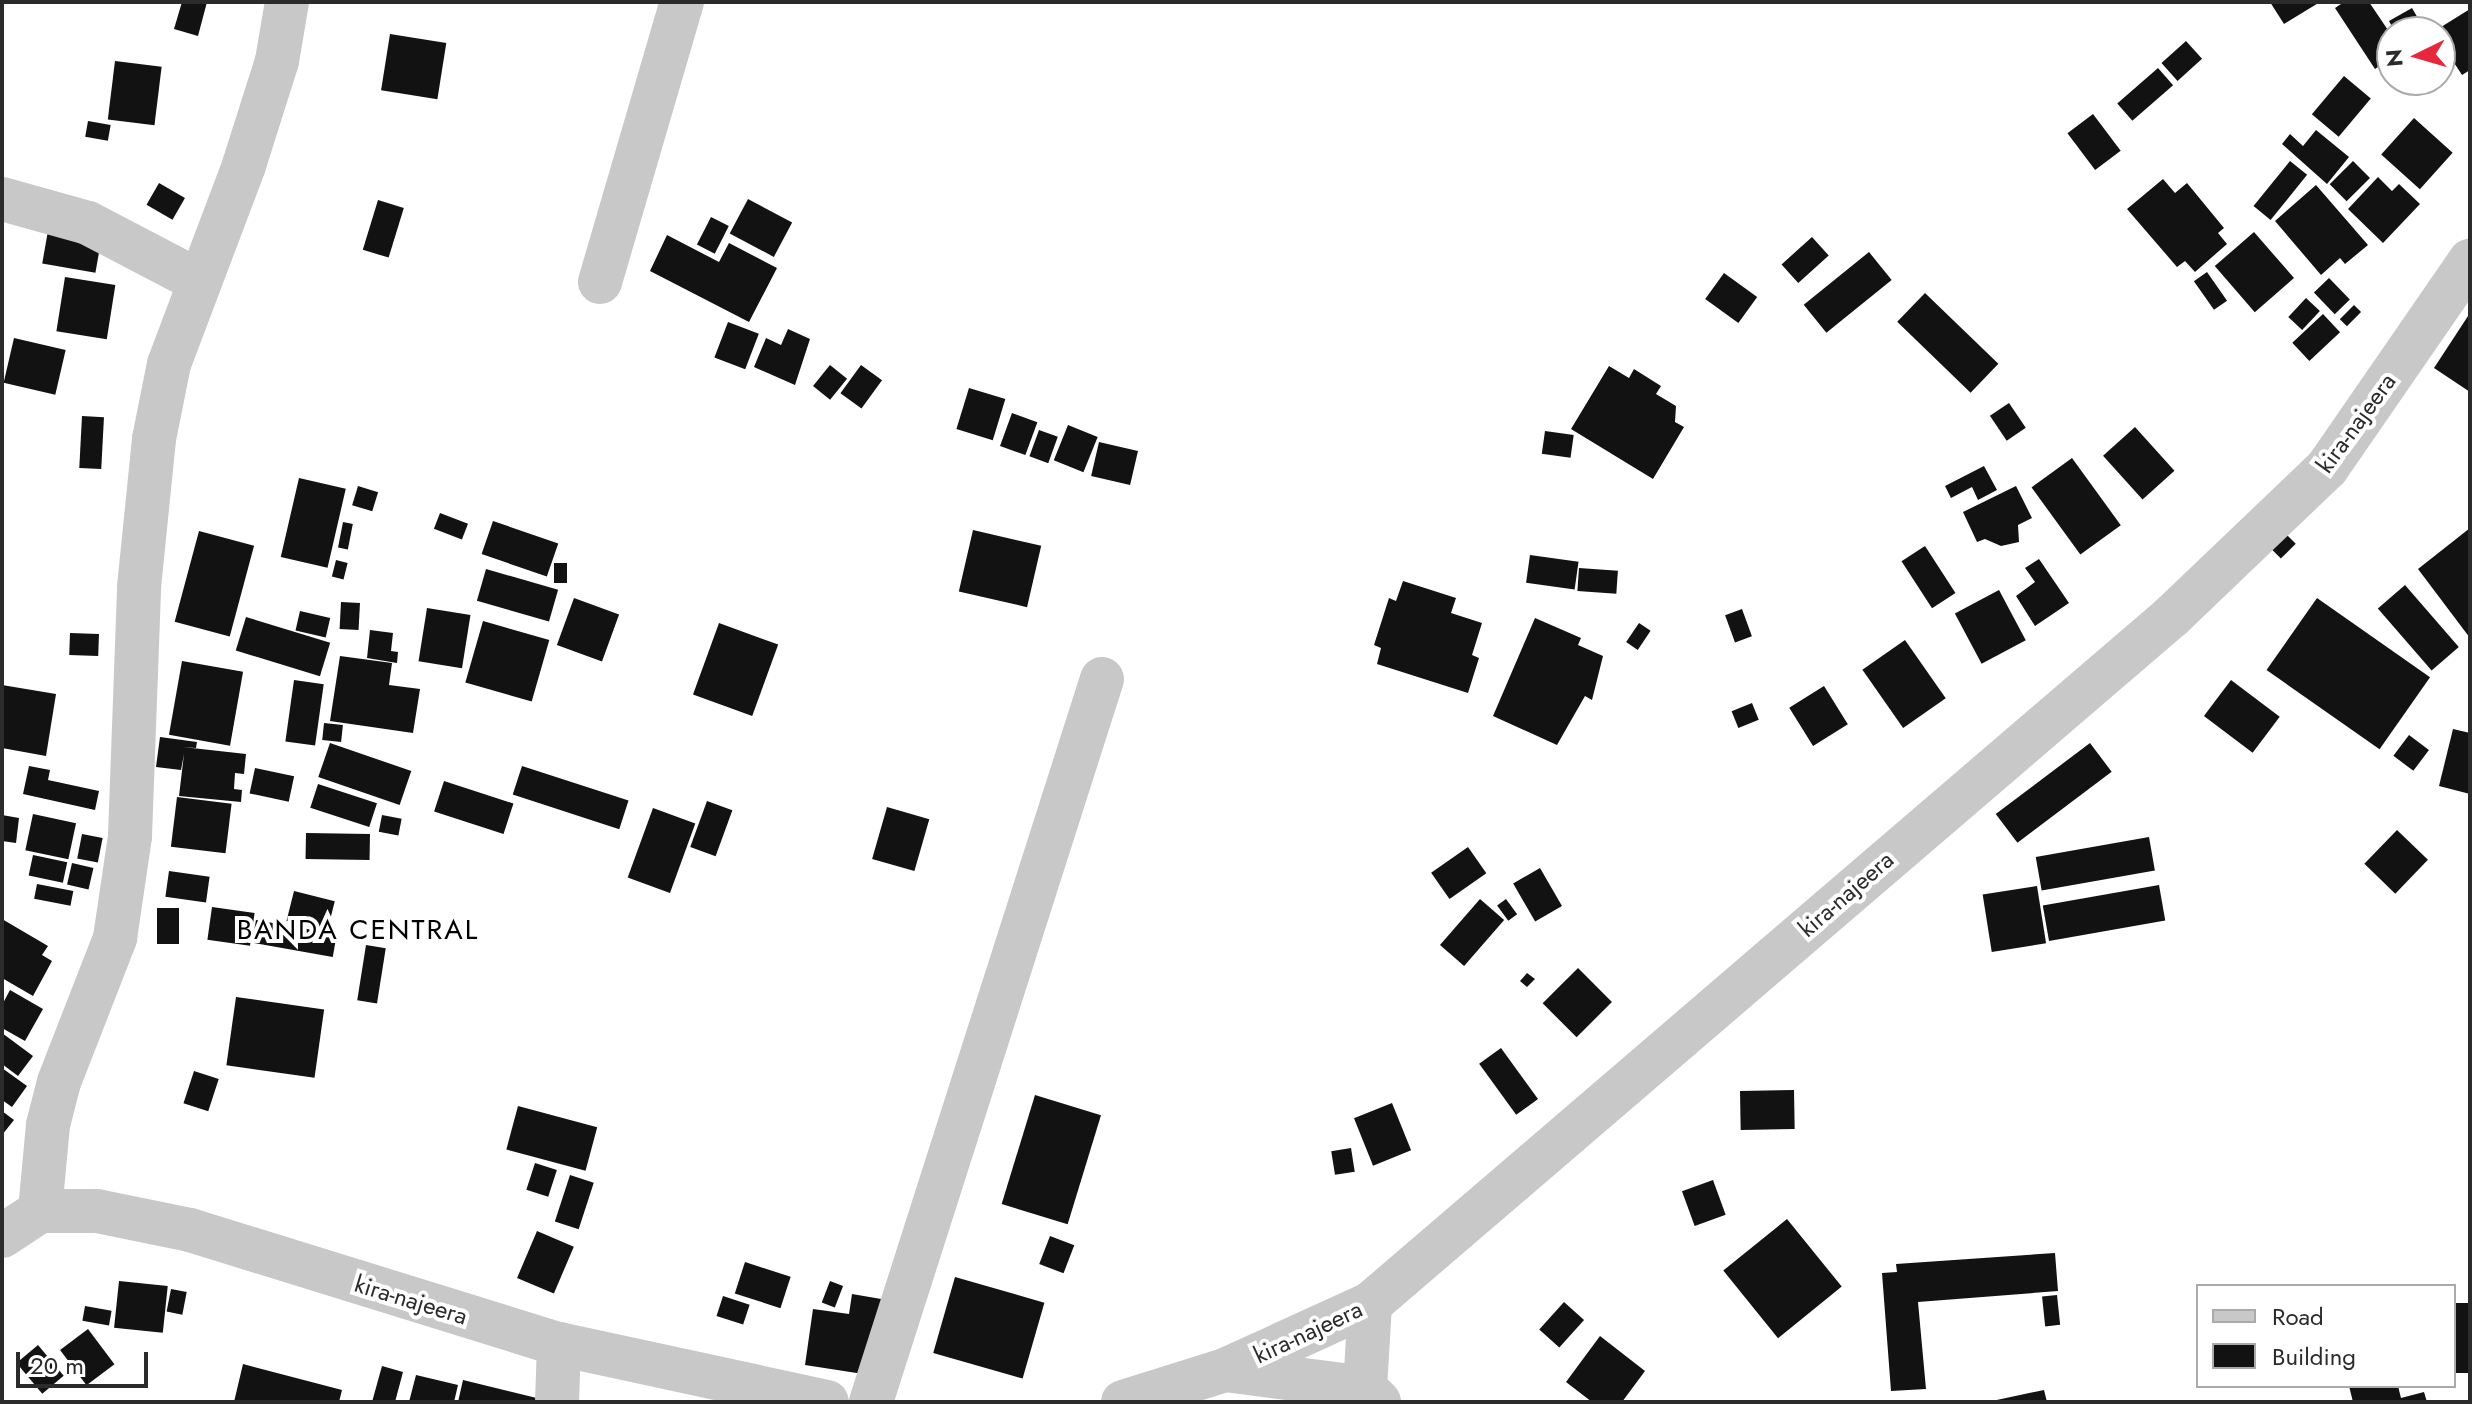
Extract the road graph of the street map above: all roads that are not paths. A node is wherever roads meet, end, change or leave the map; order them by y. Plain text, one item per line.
1 (287, 2) edge
2 (682, 2) edge
3 (2, 199) edge
4 (2470, 261) edge
5 (197, 280) junction
6 (600, 282) dead end
7 (1102, 679) dead end
8 (40, 1211) junction
9 (2, 1236) edge
10 (1370, 1304) junction
11 (559, 1344) junction
12 (1225, 1370) junction
13 (1372, 1395) edge
14 (557, 1402) edge
15 (827, 1402) edge
16 (871, 1402) edge
17 (1123, 1402) edge

1 - 5 street
2 - 6 street
3 - 5 street
4 - 10 street, kira-najeera
5 - 8 street
7 - 16 street
8 - 9 street
8 - 11 street, kira-najeera
10 - 12 street, kira-najeera
10 - 13 street
11 - 14 street
11 - 15 street, kira-najeera
12 - 13 street
12 - 17 street, kira-najeera

